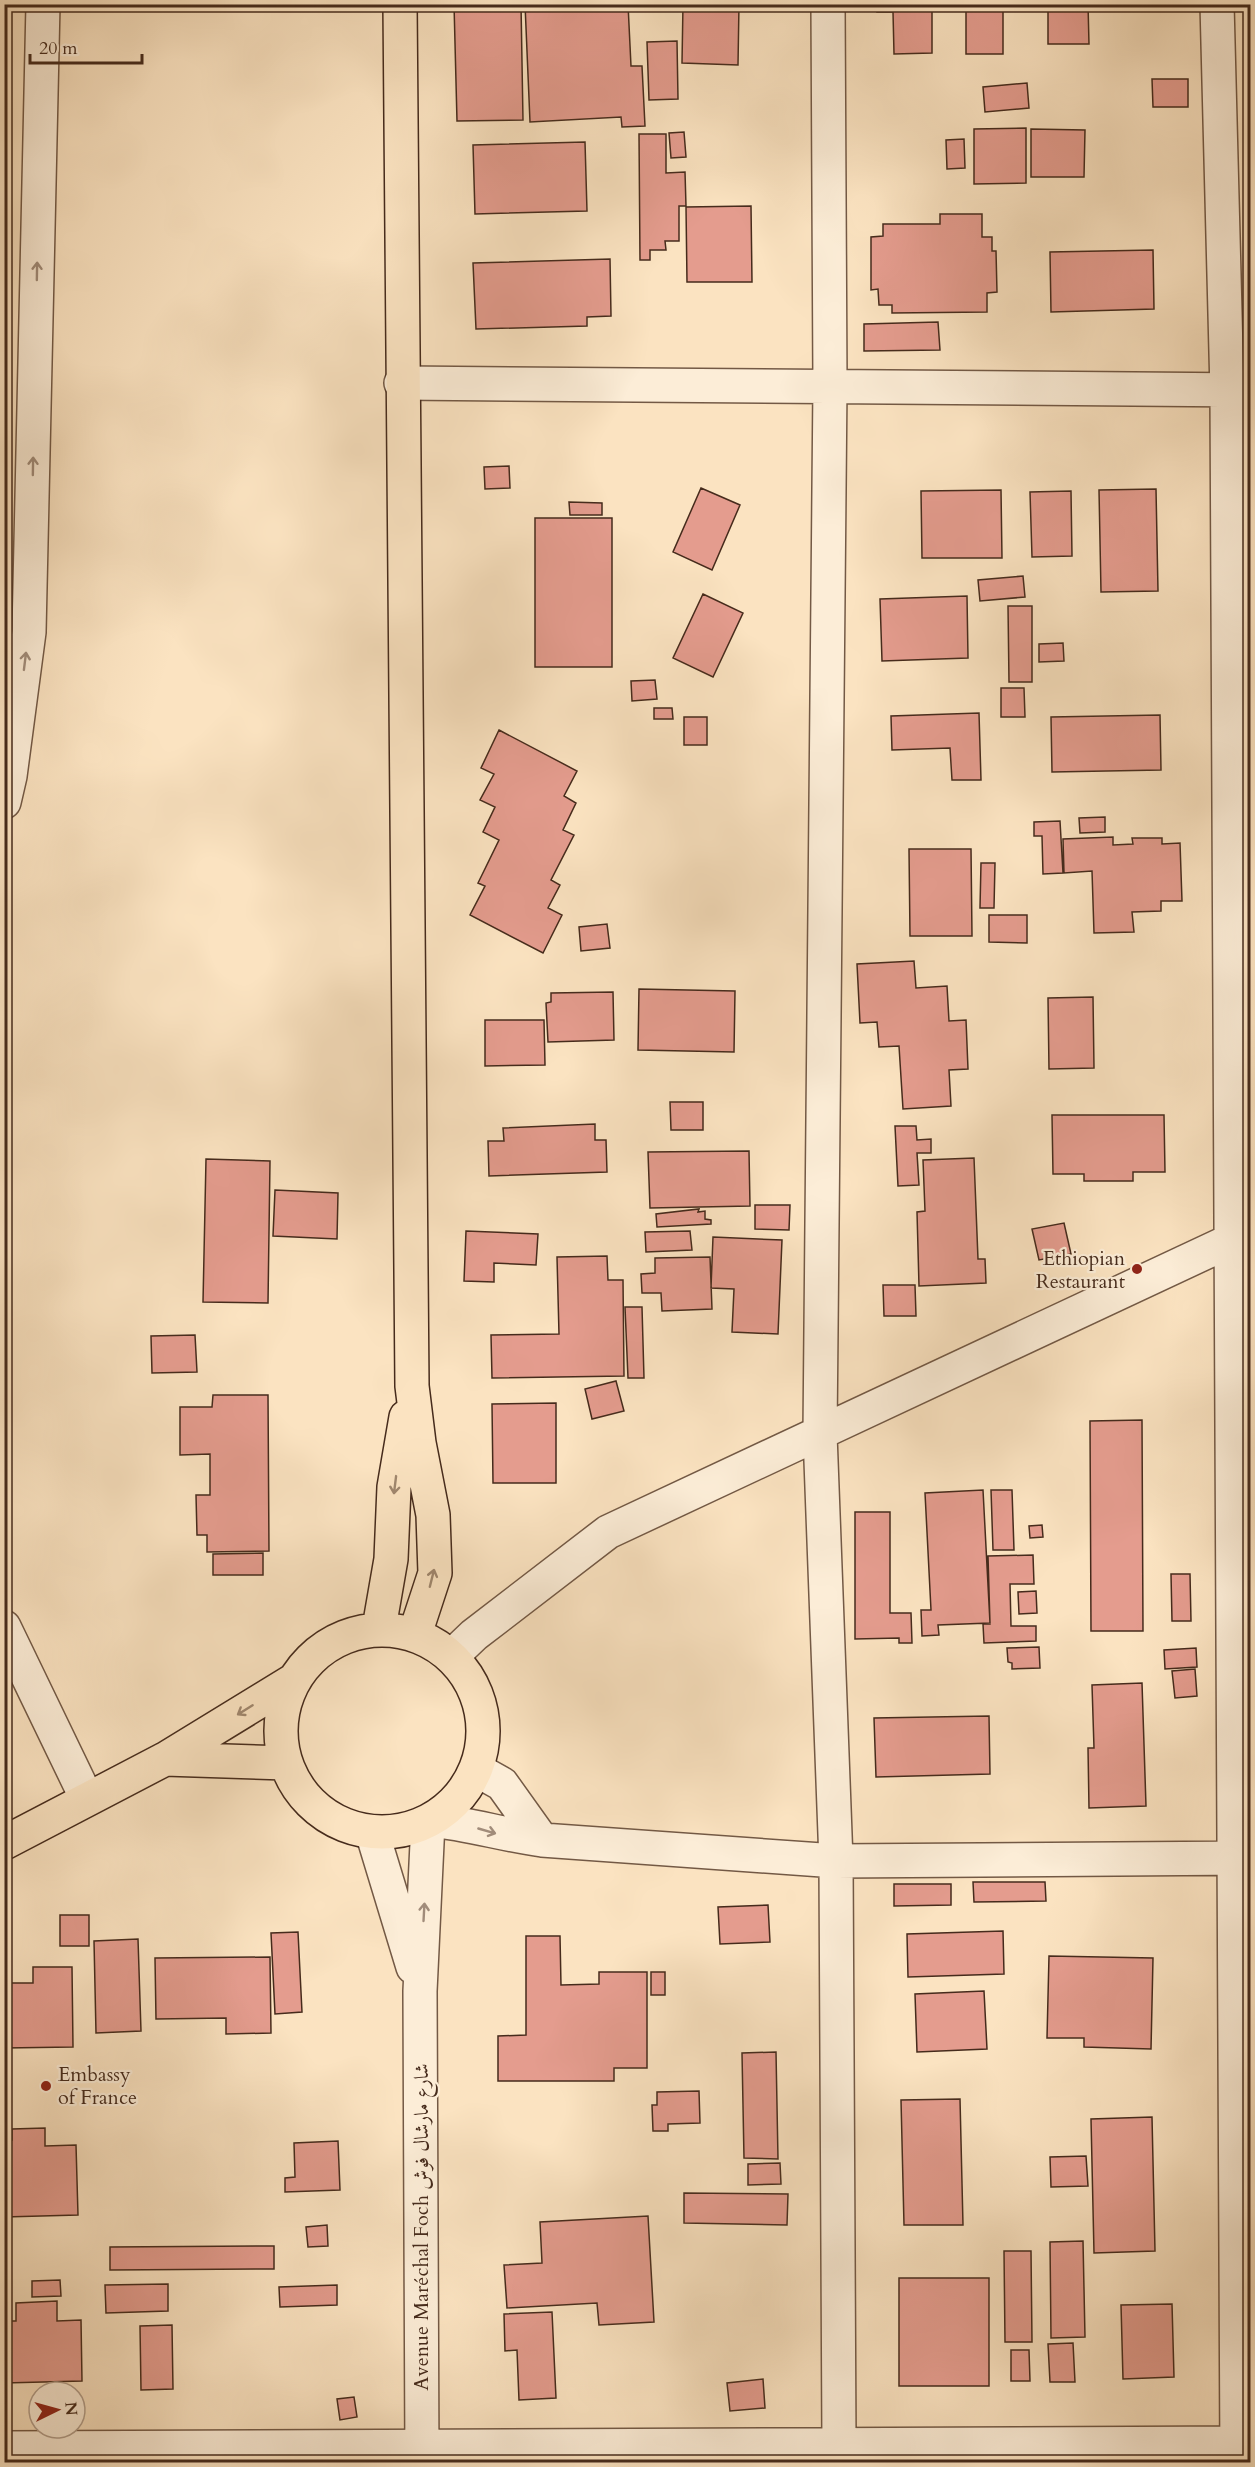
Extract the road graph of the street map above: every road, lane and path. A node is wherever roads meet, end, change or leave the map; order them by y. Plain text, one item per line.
1 (43, 4) edge
2 (400, 4) edge
3 (828, 4) edge
4 (1218, 4) edge
5 (401, 383) junction
6 (830, 385) junction
7 (1239, 390) edge
8 (4, 802) edge
9 (1241, 1235) edge
10 (412, 1386) junction
11 (820, 1434) junction
12 (4, 1627) edge
13 (379, 1628) junction
14 (415, 1634) junction
15 (452, 1656) junction
16 (294, 1680) junction
17 (165, 1759) junction
18 (286, 1763) junction
19 (477, 1770) junction
20 (87, 1799) junction
21 (430, 1821) junction
22 (372, 1832) junction
23 (542, 1840) junction
24 (4, 1843) edge
25 (1243, 1858) edge
26 (836, 1861) junction
27 (420, 1991) junction
28 (839, 2445) junction
29 (4, 2448) edge
30 (1242, 2450) edge
31 (422, 2454) edge

8 -> 1 street
2 - 5 main road
3 - 6 street
4 - 7 street
5 - 6 street
5 - 10 main road
6 - 7 street
6 - 11 street
7 - 9 street
9 - 11 street
9 - 25 street
10 -> 13 main road
14 -> 10 main road
11 - 15 street
11 - 26 street
12 - 20 street
13 - 14 main road
13 - 16 main road
14 - 15 main road
15 - 19 main road
16 -> 17 main road
16 - 18 main road
17 - 18 main road
17 - 20 main road
18 - 22 main road
19 - 21 main road
19 - 23 street
20 - 24 main road
21 - 22 main road
21 -> 23 street
27 -> 21 street
22 - 27 street
23 - 26 street
25 - 26 street
25 - 30 street
26 - 28 street
27 - 31 street, Avenue Maréchal Foch شارع مارشال فوش
28 - 30 street
28 - 31 street
29 - 31 street

